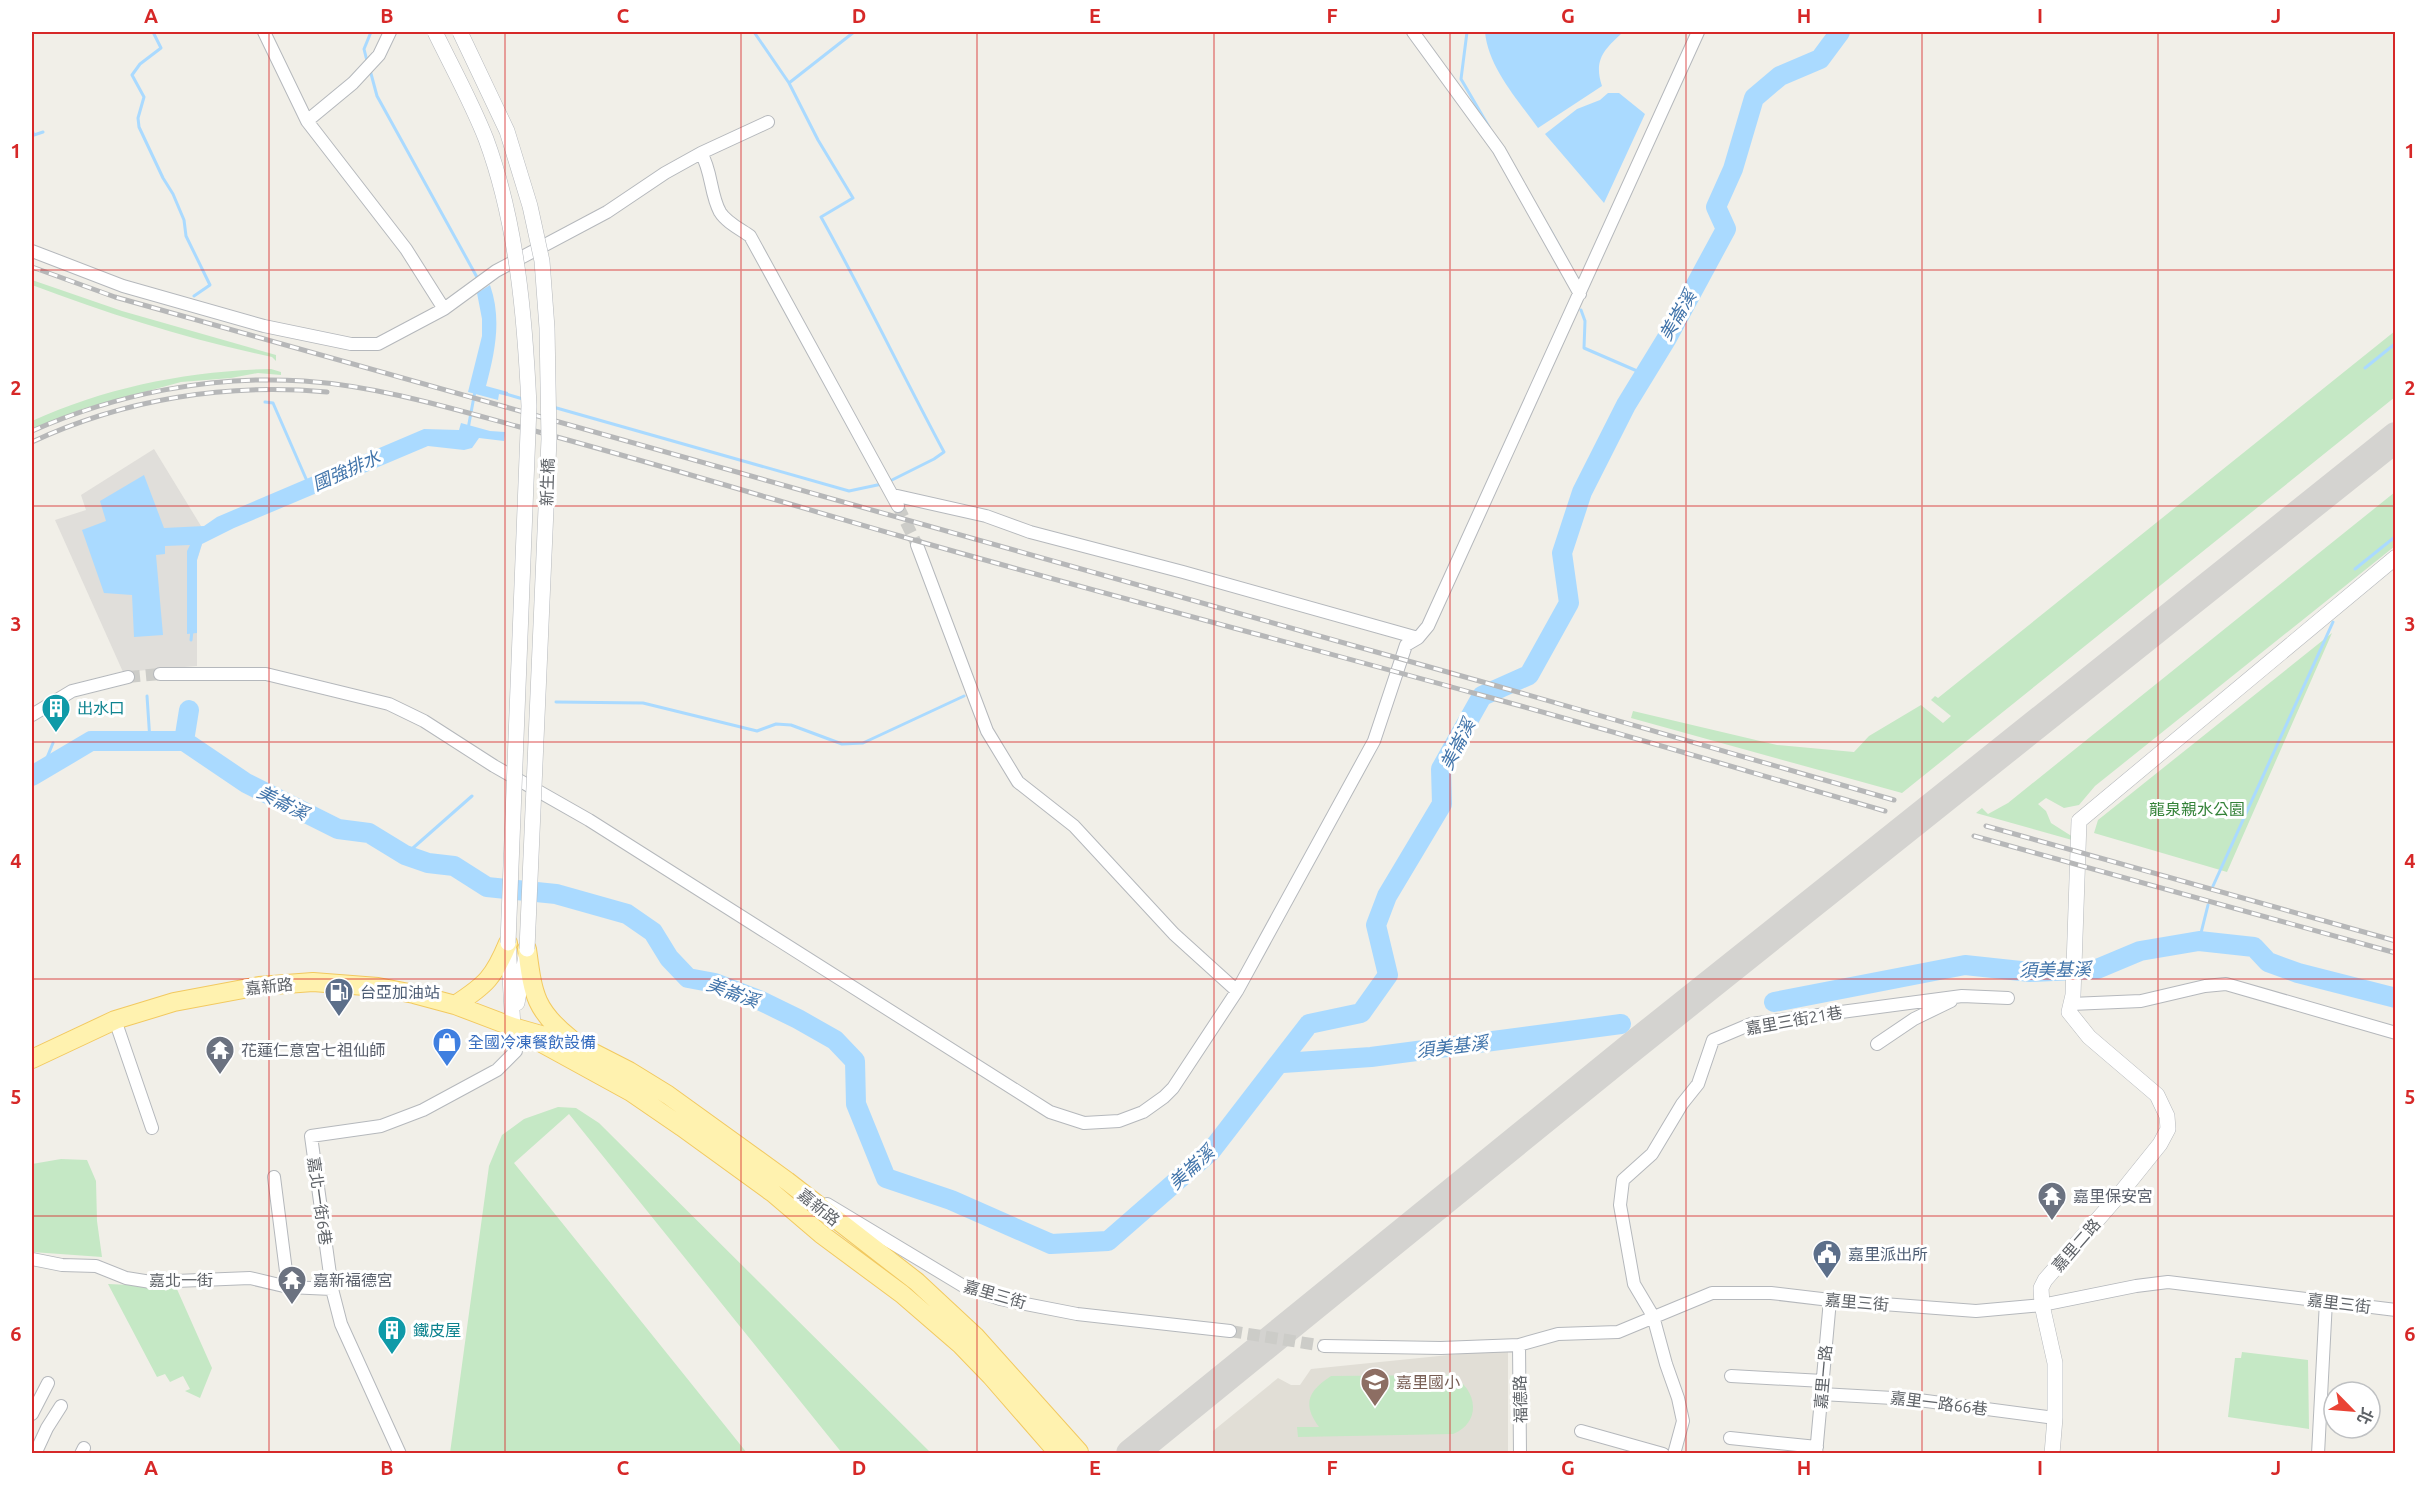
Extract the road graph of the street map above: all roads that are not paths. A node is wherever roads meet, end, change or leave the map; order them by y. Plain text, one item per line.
1 (264, 32) edge
2 (390, 32) edge
3 (435, 32) edge
4 (460, 32) edge
5 (1413, 32) edge
6 (1698, 32) edge
7 (307, 121) junction
8 (768, 122) dead end
9 (701, 153) junction
10 (32, 251) edge
11 (1580, 294) junction
12 (444, 309) junction
13 (917, 545) tunnel mouth
14 (2396, 557) edge
15 (1418, 638) junction
16 (160, 674) tunnel mouth
17 (128, 678) tunnel mouth
18 (32, 715) edge
19 (507, 943) junction
20 (527, 948) junction
21 (1237, 991) junction
22 (1962, 996) junction
23 (2008, 998) dead end
24 (2071, 1004) junction
25 (455, 1005) junction
26 (115, 1020) junction
27 (513, 1027) junction
28 (2396, 1033) edge
29 (1877, 1044) dead end
30 (580, 1046) junction
31 (32, 1059) edge
32 (152, 1128) dead end
33 (274, 1177) dead end
34 (787, 1181) junction
35 (32, 1259) edge
36 (288, 1287) junction
37 (332, 1289) junction
38 (1830, 1300) junction
39 (2326, 1301) junction
40 (2042, 1305) junction
41 (2396, 1310) edge
42 (1653, 1316) junction
43 (1230, 1331) tunnel mouth
44 (1519, 1345) junction
45 (1324, 1346) tunnel mouth
46 (1731, 1376) dead end
47 (48, 1383) dead end
48 (1822, 1387) junction
49 (61, 1406) dead end
50 (32, 1414) edge
51 (2055, 1418) junction
52 (1581, 1431) dead end
53 (1730, 1438) dead end
54 (1816, 1450) edge
55 (1079, 1452) edge
56 (35, 1454) edge
57 (400, 1454) edge
58 (1059, 1454) edge
59 (1520, 1454) edge
60 (1663, 1454) edge
61 (1674, 1454) edge
62 (2052, 1454) edge
63 (2318, 1454) edge

1 - 7 street
2 - 7 street
3 - 19 street, 新生橋, bridge
4 - 20 street, 新生橋, bridge
5 - 11 street
6 - 11 street
7 - 12 street
8 - 9 street
9 - 12 street
9 - 15 street
10 - 12 street
11 - 15 street
13 - 21 street
14 - 24 street, 嘉里二路
15 - 21 street
16 - 21 street
17 - 18 street
19 - 25 main road
19 - 27 street, 新生橋
20 - 27 street, 新生橋
20 - 30 main road
22 - 23 street, 嘉里三街21巷
22 - 29 street
22 - 42 street, 嘉里三街21巷
24 - 28 street
24 - 40 street, 嘉里二路
25 - 26 main road, 嘉新路
25 - 27 main road, 嘉新路
26 - 31 main road, 嘉新路
26 - 32 street
27 - 30 main road, 嘉新路
27 - 37 street, 嘉北一街6巷
27 - 58 main road, 嘉新路
30 - 34 main road, 嘉新路
33 - 36 street
34 - 43 street, 嘉里三街
34 - 55 main road, 嘉新路
35 - 36 street, 嘉北一街
36 - 37 street, 嘉北一街
37 - 57 street
38 - 40 street, 嘉里三街
38 - 42 street, 嘉里三街
38 - 48 street, 嘉里一路
39 - 40 street, 嘉里三街
39 - 41 street, 嘉里三街
39 - 63 street
40 - 51 street, 嘉里二路
42 - 44 street, 嘉里三街
42 - 61 street, 嘉里三街21巷
44 - 45 street, 嘉里三街
44 - 59 street, 福德路
46 - 48 street, 嘉里一路66巷
47 - 50 street
48 - 51 street, 嘉里一路66巷
48 - 54 street, 嘉里一路
49 - 56 street
51 - 62 street, 嘉里二路
52 - 60 street
53 - 54 street

